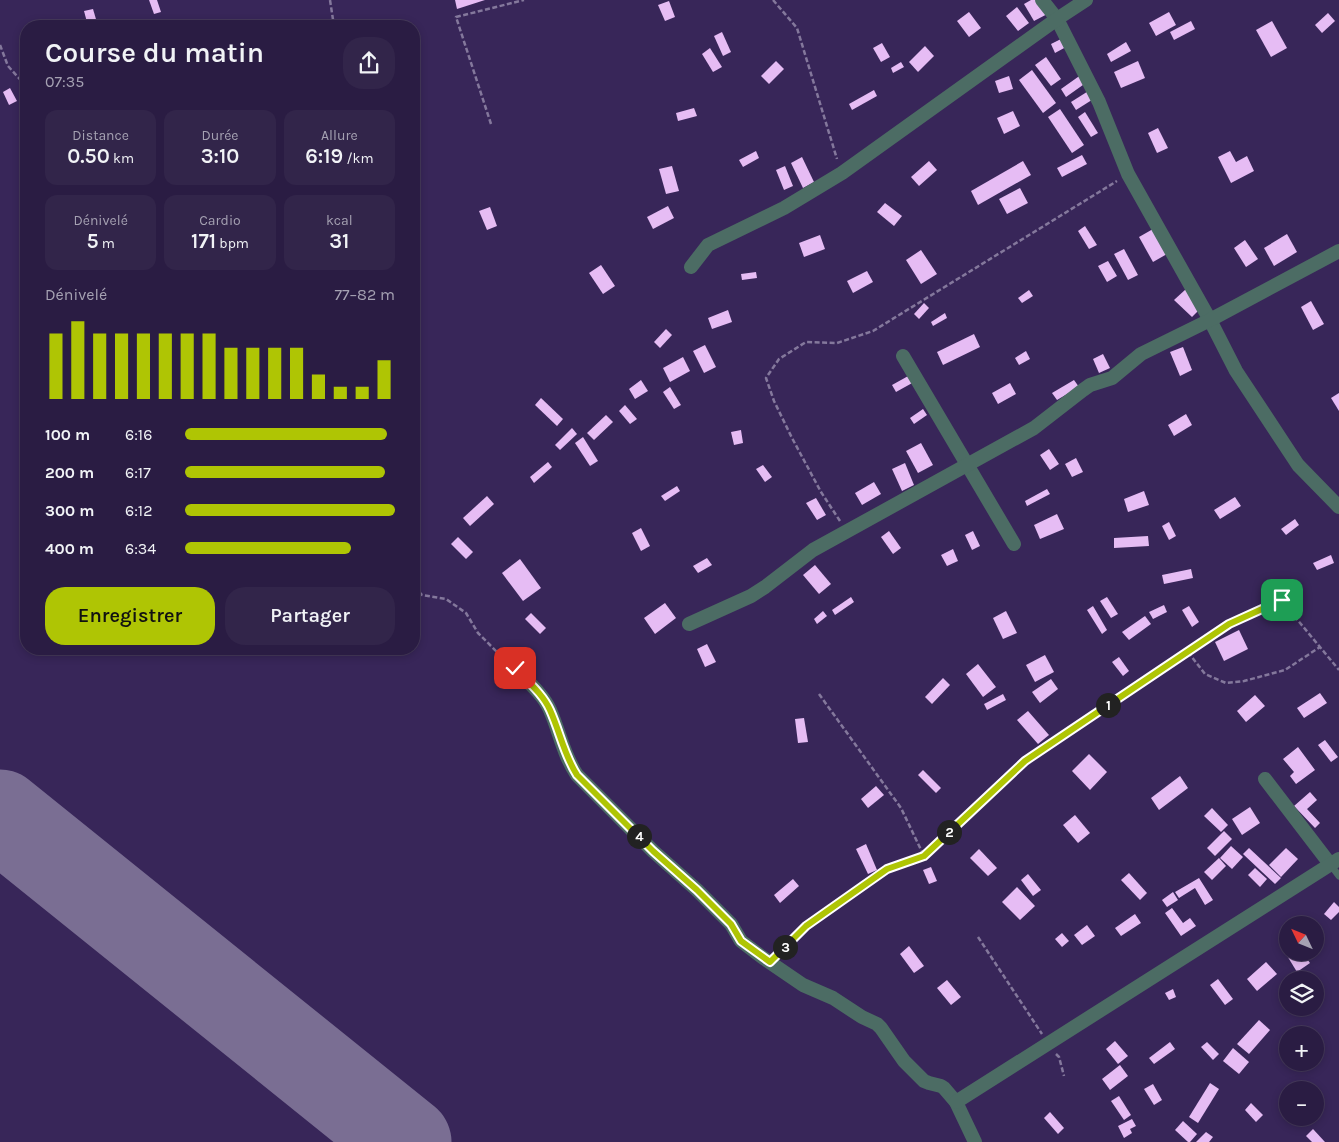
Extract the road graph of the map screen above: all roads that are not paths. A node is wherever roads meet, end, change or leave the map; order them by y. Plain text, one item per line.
1 (1042, 0) edge
2 (1086, 0) edge
3 (1057, 19) junction
4 (1338, 254) edge
5 (691, 266) dead end
6 (1210, 320) junction
7 (903, 356) dead end
8 (967, 464) junction
9 (1339, 507) edge
10 (1014, 544) dead end
11 (689, 624) dead end
12 (515, 668) road end
13 (1265, 779) dead end
14 (1335, 862) edge
15 (1339, 876) edge
16 (956, 1102) junction
17 (975, 1142) edge

1 - 3 street
2 - 3 street
3 - 5 street
3 - 6 street
4 - 6 street
6 - 8 street
6 - 9 street
7 - 8 street
8 - 10 street
8 - 11 street
12 - 16 street
13 - 14 street
14 - 15 lane
14 - 16 street
16 - 17 street

